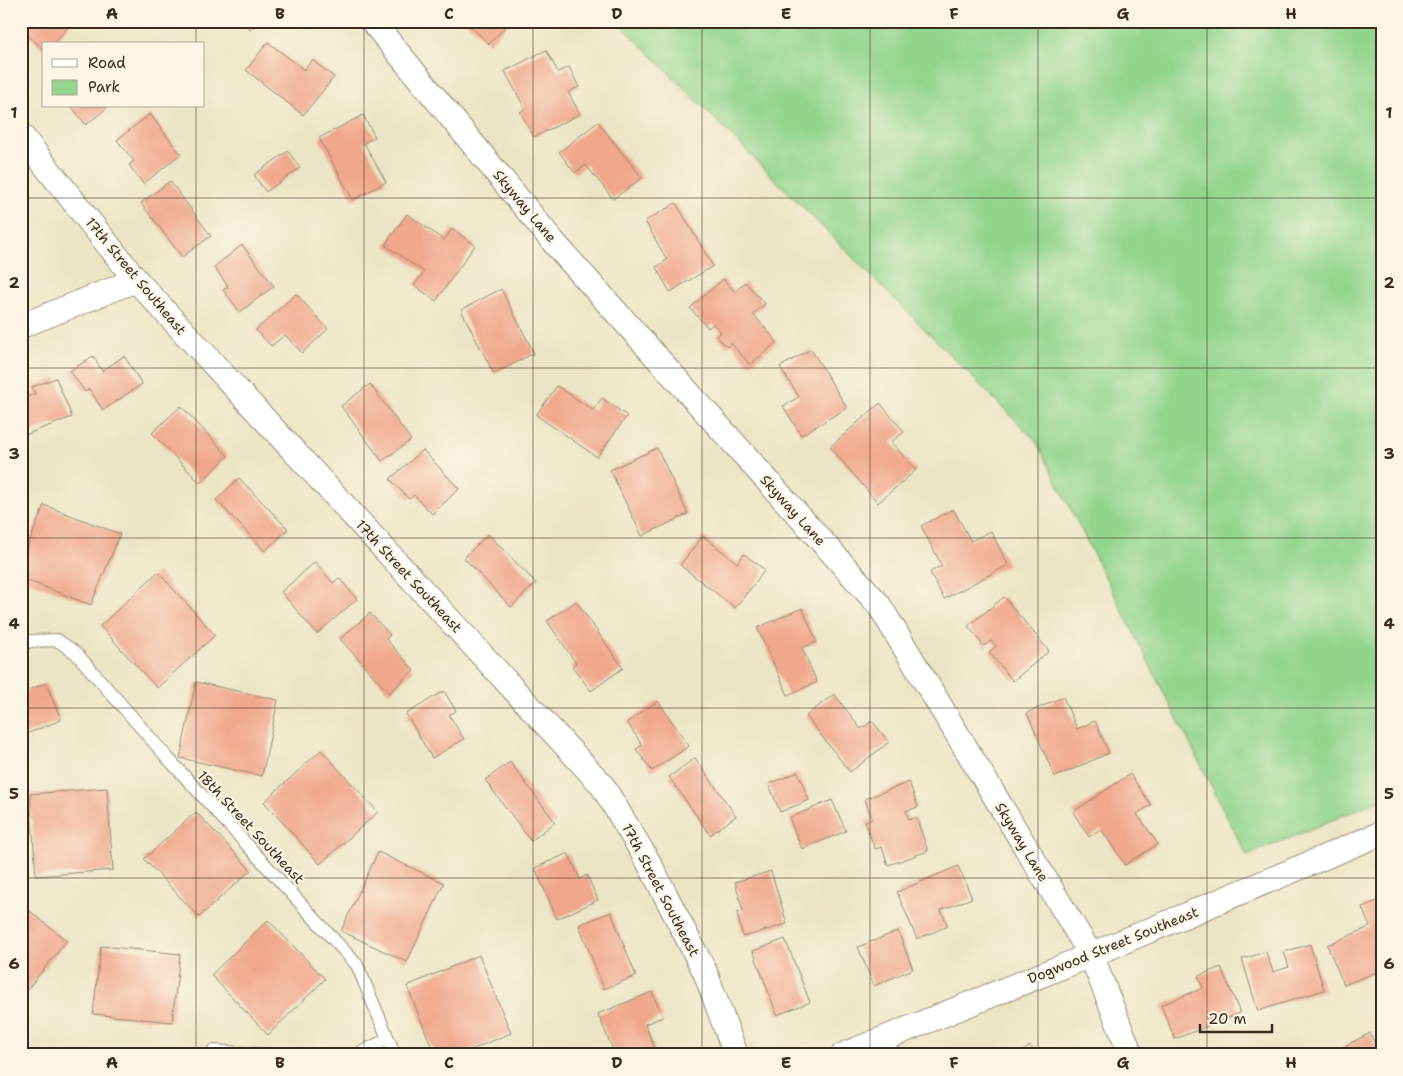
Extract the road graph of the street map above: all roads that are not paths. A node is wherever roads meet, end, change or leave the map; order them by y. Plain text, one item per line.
1 (372, 21) edge
2 (21, 135) edge
3 (136, 280) junction
4 (21, 326) edge
5 (21, 644) edge
6 (1382, 833) edge
7 (1091, 955) junction
8 (388, 1039) junction
9 (214, 1051) dead end
10 (270, 1055) edge
11 (356, 1055) edge
12 (395, 1055) edge
13 (736, 1055) edge
14 (843, 1055) edge
15 (1131, 1055) edge

1 - 7 street, Skyway Lane
2 - 3 street, 17th Street Southeast
3 - 4 street
3 - 13 street, 17th Street Southeast
5 - 8 lane, 18th Street Southeast
6 - 7 street, Dogwood Street Southeast
7 - 14 street, Dogwood Street Southeast
7 - 15 street, Skyway Lane
8 - 11 lane
8 - 12 lane, 18th Street Southeast
9 - 10 lane

